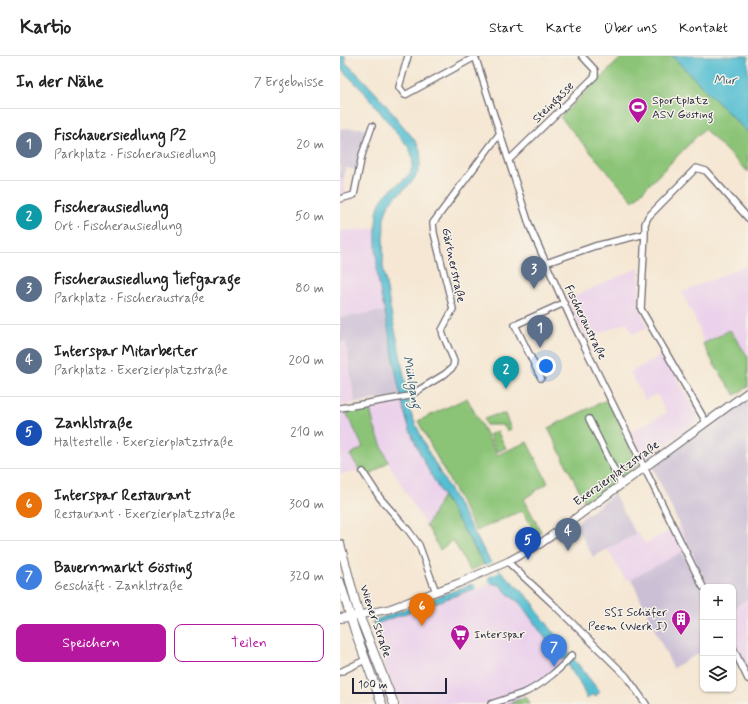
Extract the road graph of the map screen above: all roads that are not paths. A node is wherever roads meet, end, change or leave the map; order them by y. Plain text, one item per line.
1 (408, 56) edge
2 (475, 56) edge
3 (582, 56) edge
4 (372, 126) dead end
5 (500, 133) junction
6 (509, 160) junction
7 (340, 200) edge
8 (748, 218) edge
9 (645, 234) junction
10 (546, 262) junction
11 (564, 303) junction
12 (541, 378) dead end
13 (748, 392) edge
14 (340, 408) edge
15 (589, 419) dead end
16 (706, 422) junction
17 (644, 467) junction
18 (363, 472) dead end
19 (621, 484) junction
20 (340, 544) edge
21 (509, 561) junction
22 (340, 582) edge
23 (702, 584) edge
24 (436, 592) junction
25 (359, 615) junction
26 (350, 617) junction
27 (340, 618) edge
28 (736, 654) edge
29 (572, 655) dead end
30 (365, 660) junction
31 (340, 672) edge
32 (748, 679) edge
33 (382, 704) edge
34 (394, 704) edge
35 (491, 704) edge
36 (646, 704) edge

1 - 2 street
2 - 5 street, Fischeraustraße
3 - 6 street, Steingasse
4 - 7 street
5 - 6 street, Fischeraustraße
5 - 14 street, Gärtnerstraße
6 - 10 street, Fischeraustraße
8 - 9 street
9 - 10 street
9 - 16 street
10 - 11 street, Fischeraustraße
11 - 12 street
11 - 17 street, Fischeraustraße
13 - 16 street, Exerzierplatzstraße
15 - 19 street
16 - 17 street, Exerzierplatzstraße
17 - 19 street, Exerzierplatzstraße
17 - 23 street, Fischeraustraße
18 - 24 street
19 - 21 street, Exerzierplatzstraße
20 - 25 main road, Wiener Straße
21 - 24 street, Exerzierplatzstraße
21 - 36 street
22 - 26 main road, Wiener Straße
24 - 25 street, Exerzierplatzstraße
25 - 26 main road, Exerzierplatzstraße
25 - 34 main road, Wiener Straße
26 - 27 main road, Exerzierplatzstraße
26 - 30 main road, Wiener Straße
28 - 32 street
29 - 35 street
30 - 31 street
30 - 33 main road, Wiener Straße

